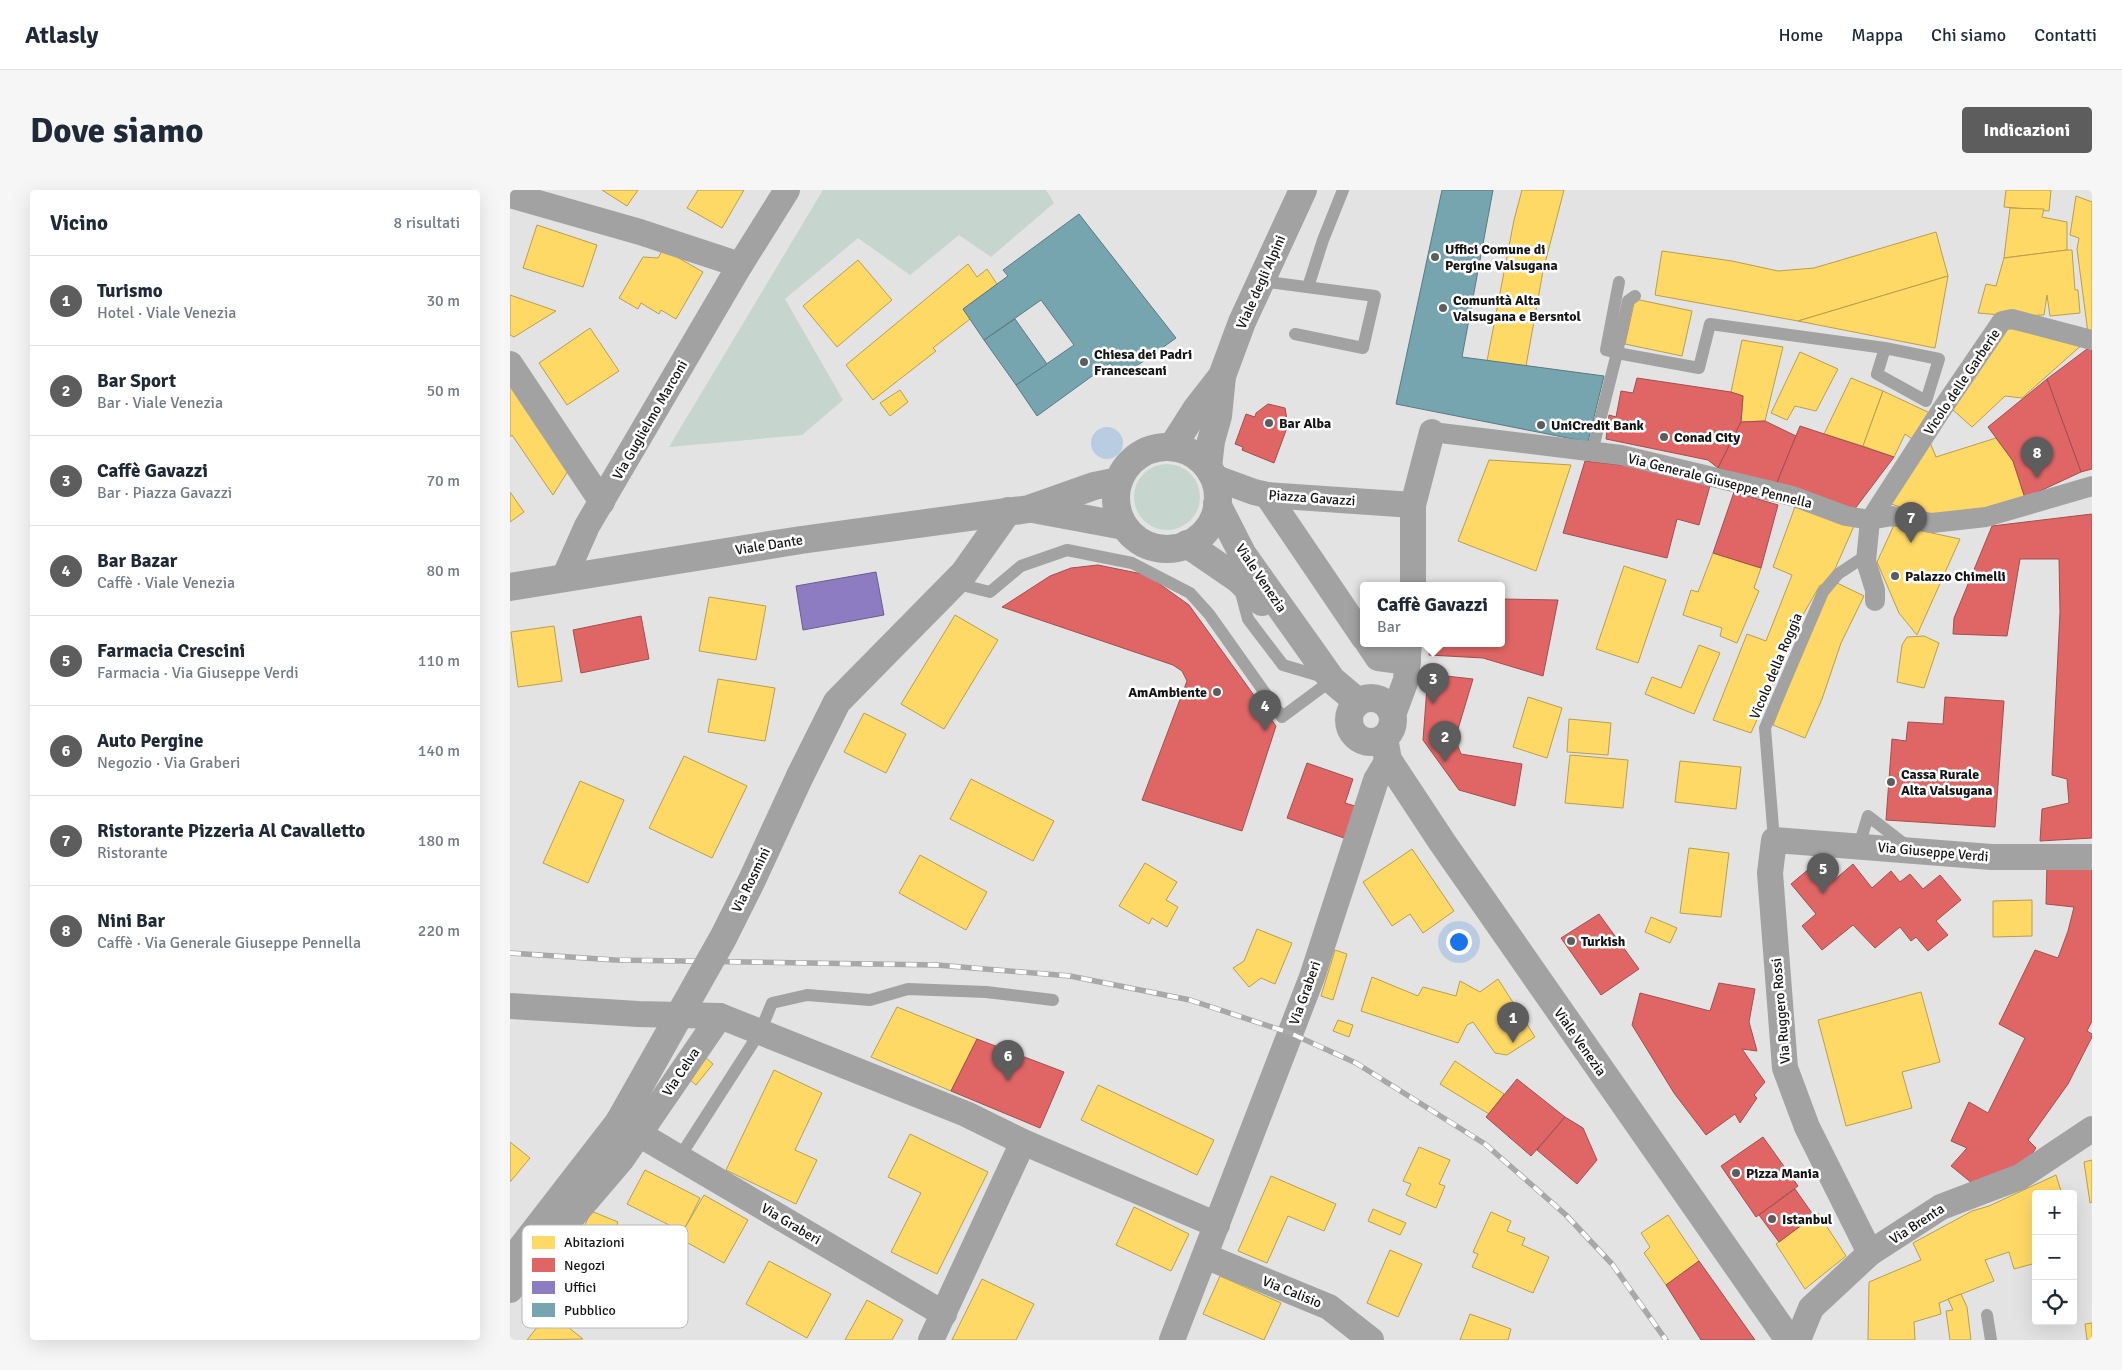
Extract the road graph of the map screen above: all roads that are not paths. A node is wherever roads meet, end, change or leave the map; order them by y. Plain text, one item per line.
1 (787, 190) edge
2 (1303, 190) edge
3 (1343, 190) edge
4 (510, 195) edge
5 (740, 265) junction
6 (1261, 280) junction
7 (1619, 282) dead end
8 (1308, 287) junction
9 (1635, 296) dead end
10 (1295, 334) dead end
11 (2092, 340) edge
12 (1885, 348) junction
13 (1618, 353) junction
14 (510, 364) edge
15 (1222, 376) junction
16 (1432, 432) joint
17 (1172, 447) junction
18 (1592, 452) junction
19 (1210, 472) junction
20 (1119, 481) junction
21 (2092, 486) edge
22 (1267, 495) junction
23 (602, 502) junction
24 (1217, 504) junction
25 (1413, 505) junction
26 (1019, 510) junction
27 (1870, 520) junction
28 (1124, 526) junction
29 (1186, 544) junction
30 (1866, 555) junction
31 (564, 578) junction
32 (1238, 579) junction
33 (1413, 582) edge
34 (953, 583) junction
35 (510, 588) edge
36 (1875, 601) dead end
37 (1360, 632) edge
38 (1371, 647) edge
39 (1310, 649) junction
40 (1409, 652) edge
41 (1332, 680) junction
42 (1358, 702) junction
43 (1388, 738) junction
44 (1774, 840) junction
45 (2092, 857) edge
46 (1053, 1000) dead end
47 (510, 1006) edge
48 (720, 1016) junction
49 (760, 1032) junction
50 (629, 1128) junction
51 (2092, 1129) edge
52 (1023, 1142) junction
53 (679, 1158) junction
54 (541, 1225) edge
55 (566, 1225) edge
56 (1216, 1225) junction
57 (522, 1248) edge
58 (1870, 1253) junction
59 (1205, 1256) junction
60 (510, 1263) edge
61 (522, 1276) edge
62 (510, 1290) edge
63 (944, 1314) junction
64 (1988, 1315) dead end
65 (1786, 1335) edge
66 (931, 1340) edge
67 (1172, 1340) edge
68 (1371, 1340) edge
69 (1991, 1340) edge

1 - 5 street, Via Guglielmo Marconi
2 - 6 main road, Viale degli Alpini
3 - 8 lane
4 - 5 street
5 - 23 street, Via Guglielmo Marconi
6 - 8 lane
6 - 15 main road, Viale degli Alpini
7 - 13 lane
8 - 10 lane
9 - 13 lane
11 - 27 street, Vicolo delle Garberie
12 - 12 lane
12 - 13 lane
13 - 18 lane
14 - 23 street
15 - 17 main road
15 - 19 main road
16 - 18 street, Via Generale Giuseppe Pennella
16 - 25 street
17 - 19 main road
17 - 20 main road
18 - 27 street, Via Generale Giuseppe Pennella
19 - 22 street, Piazza Gavazzi
19 - 24 main road
20 - 26 main road, Viale Dante
20 - 28 main road
21 - 27 street, Via Generale Giuseppe Pennella
22 - 25 street, Piazza Gavazzi
22 - 37 street
23 - 31 street, Via Guglielmo Marconi
24 - 29 main road
24 - 39 main road, Viale Venezia
25 - 33 street
26 - 28 main road, Viale Dante
26 - 31 main road, Viale Dante
26 - 34 main road, Via Rosmini
27 - 30 street
28 - 29 main road
29 - 32 main road, Viale Venezia
30 - 36 street
30 - 44 lane, Vicolo della Roggia
31 - 35 main road, Viale Dante
32 - 39 main road, Viale Venezia
32 - 41 lane
34 - 41 lane
34 - 50 main road, Via Rosmini, bridge
38 - 40 street
39 - 41 main road, Viale Venezia
40 - 43 street
41 - 42 main road, Viale Venezia
42 - 43 main road, Viale Venezia
42 - 43 main road
43 - 56 street, Via Graberi
43 - 65 main road, Viale Venezia
44 - 45 street, Via Giuseppe Verdi
44 - 58 street, Via Ruggero Rossi
46 - 49 lane
47 - 48 street
48 - 49 street
48 - 50 street, Via Celva
49 - 52 street
49 - 53 lane
50 - 53 street, Via Graberi
50 - 54 main road, Via Rosmini
50 - 55 street, Via Celva
51 - 58 street, Via Brenta
52 - 56 street
52 - 63 street
53 - 63 street, Via Graberi
56 - 59 street, Via Graberi
57 - 60 main road, Via Rosmini
58 - 65 street, Via Brenta
59 - 67 street, Via Graberi
59 - 68 street, Via Calisio
61 - 62 street, Via Celva
63 - 66 street
64 - 69 lane

